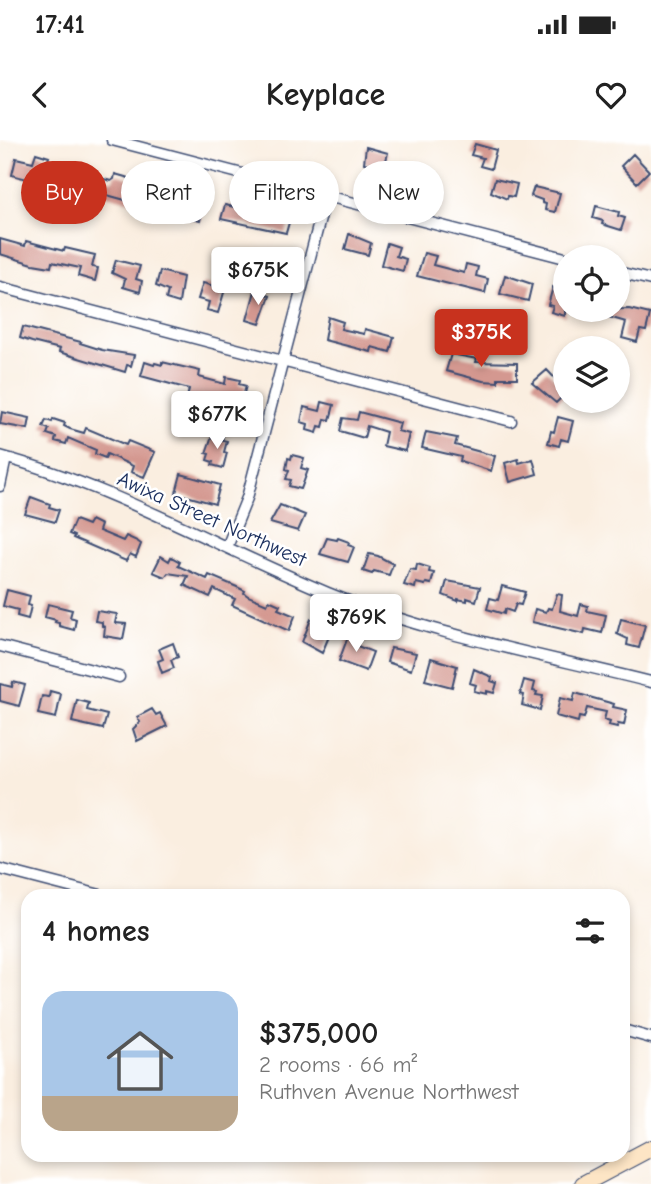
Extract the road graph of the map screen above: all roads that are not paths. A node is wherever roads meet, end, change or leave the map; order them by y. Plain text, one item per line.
1 (112, 140) edge
2 (229, 171) edge
3 (339, 199) edge
4 (319, 224) edge
5 (553, 255) edge
6 (630, 275) edge
7 (651, 280) edge
8 (0, 287) edge
9 (284, 361) junction
10 (512, 421) dead end
11 (3, 457) edge
12 (0, 486) edge
13 (227, 547) junction
14 (0, 646) edge
15 (119, 677) dead end
16 (651, 682) edge
17 (0, 869) edge
18 (77, 889) edge
19 (630, 1032) edge
20 (651, 1038) edge
21 (651, 1148) edge
22 (630, 1159) edge
23 (625, 1162) edge
24 (583, 1184) edge

1 - 2 street
3 - 5 street
4 - 9 street
6 - 7 street
8 - 9 street
9 - 10 street
9 - 13 street
11 - 12 street
11 - 13 street, Awixa Street Northwest
13 - 16 street, Awixa Street Northwest
14 - 15 street
17 - 18 street
19 - 20 street
21 - 22 main road
23 - 24 main road

